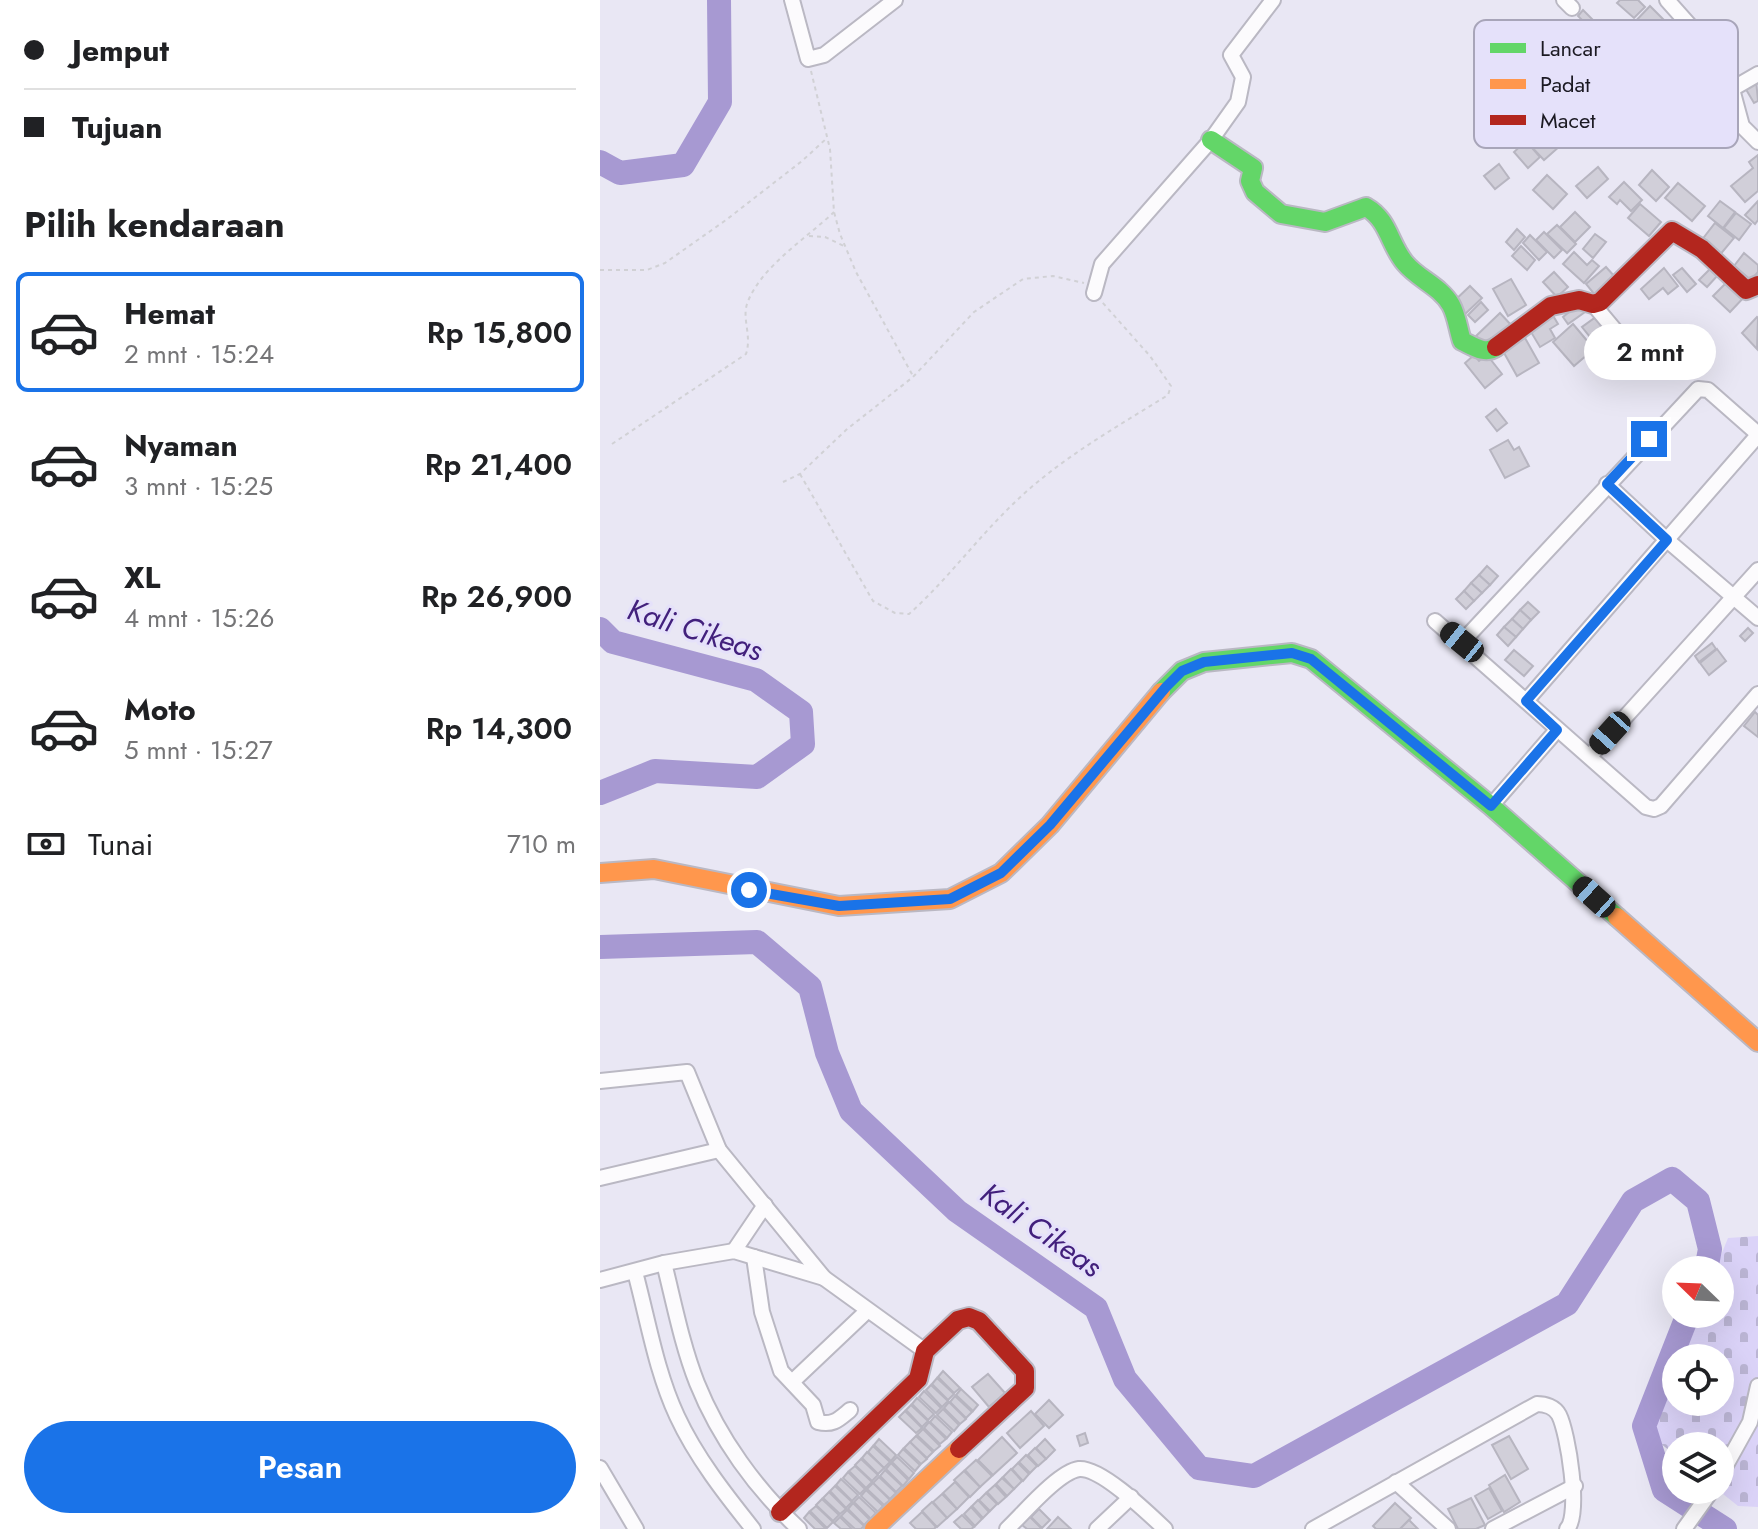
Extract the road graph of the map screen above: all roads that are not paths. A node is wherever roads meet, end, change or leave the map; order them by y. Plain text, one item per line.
1 (792, 0) edge
2 (895, 0) edge
3 (1273, 0) edge
4 (1667, 0) edge
5 (1685, 20) edge
6 (1758, 74) edge
7 (1738, 86) edge
8 (1738, 111) edge
9 (1211, 140) junction
10 (1758, 142) edge
11 (1758, 285) edge
12 (1094, 293) road end
13 (1593, 304) junction
14 (1682, 345) dead end
15 (1758, 434) edge
16 (1607, 484) junction
17 (1667, 540) junction
18 (1758, 570) edge
19 (1734, 597) junction
20 (1758, 618) edge
21 (1435, 621) dead end
22 (1462, 642) junction
23 (1758, 694) edge
24 (1526, 701) junction
25 (1557, 730) junction
26 (1590, 756) junction
27 (1491, 806) junction
28 (600, 873) edge
29 (1758, 1042) edge
30 (600, 1081) edge
31 (719, 1150) junction
32 (600, 1178) edge
33 (765, 1205) junction
34 (734, 1251) junction
35 (754, 1257) junction
36 (664, 1263) junction
37 (635, 1272) junction
38 (824, 1278) junction
39 (600, 1280) edge
40 (867, 1311) junction
41 (925, 1351) junction
42 (792, 1382) junction
43 (1758, 1386) edge
44 (850, 1410) dead end
45 (1734, 1451) edge
46 (600, 1468) edge
47 (1396, 1482) junction
48 (1575, 1486) junction
49 (1131, 1497) junction
50 (1702, 1504) edge
51 (780, 1512) junction
52 (1686, 1527) edge
53 (1319, 1528) edge
54 (636, 1529) edge
55 (753, 1529) edge
56 (799, 1529) edge
57 (874, 1529) edge
58 (1007, 1529) edge
59 (1097, 1529) edge
60 (1165, 1529) edge
61 (1448, 1529) edge
62 (1493, 1529) edge
63 (1567, 1529) edge

1 - 2 street
3 - 9 street
4 - 5 street
6 - 7 street
8 - 10 street
9 - 12 street
9 - 13 street
11 - 13 street
13 - 14 street
15 - 16 street
15 - 17 street
16 - 17 street
16 - 22 street
17 - 19 street
17 - 24 street
18 - 19 street
19 - 20 street
19 - 26 street
21 - 22 street
22 - 24 street
23 - 26 street
24 - 25 street
25 - 26 street
25 - 27 street
27 - 28 street
27 - 29 street
30 - 31 street
31 - 32 street
31 - 33 street
33 - 34 street
33 - 38 street
34 - 35 street
34 - 36 street
35 - 38 street
35 - 42 street
36 - 37 street
36 - 51 street
37 - 39 street
37 - 55 street
38 - 40 street
40 - 41 street
40 - 42 street
41 - 51 street
41 - 57 street
42 - 44 street
43 - 45 street
46 - 54 street
47 - 48 street
47 - 53 street
47 - 61 street
48 - 62 street
48 - 63 street
49 - 58 street
49 - 59 street
49 - 60 street
50 - 52 street
51 - 56 street

